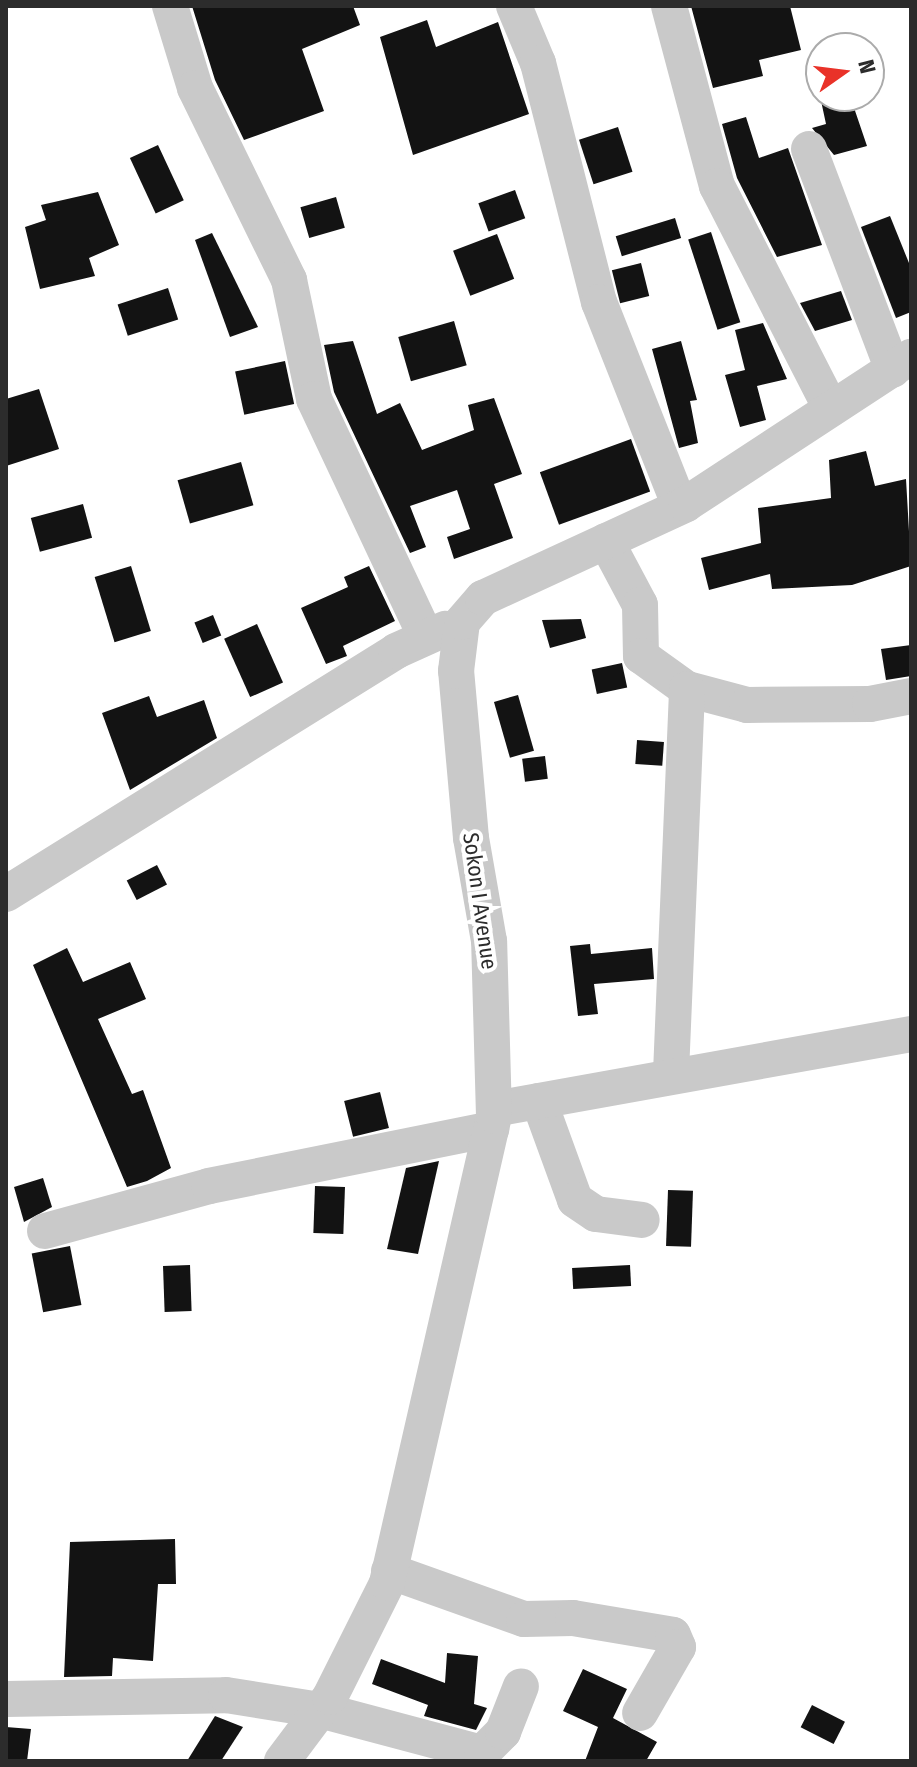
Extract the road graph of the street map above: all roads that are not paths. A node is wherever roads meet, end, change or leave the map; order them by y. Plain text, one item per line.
1 (170, 6) edge
2 (514, 6) edge
3 (669, 6) edge
4 (809, 149) dead end
5 (902, 364) edge
6 (831, 409) junction
7 (680, 507) junction
8 (606, 541) junction
9 (462, 622) junction
10 (426, 637) junction
11 (687, 689) junction
12 (911, 696) edge
13 (6, 894) edge
14 (911, 1034) edge
15 (671, 1073) junction
16 (539, 1101) junction
17 (492, 1119) junction
18 (642, 1220) dead end
19 (45, 1231) dead end
20 (389, 1571) junction
21 (521, 1686) dead end
22 (6, 1699) edge
23 (320, 1710) junction
24 (640, 1713) dead end
25 (282, 1761) edge

1 - 10 street
2 - 7 street
3 - 6 street
4 - 5 street
5 - 6 street
6 - 7 street
7 - 8 street
8 - 9 street
8 - 11 street
9 - 10 street
9 - 17 street, Sokon I Avenue
10 - 13 street
11 - 12 street
11 - 15 street
14 - 15 street
15 - 16 street
16 - 17 street
16 - 18 street
17 - 19 street
17 - 20 street, Sokon I Avenue
20 - 23 street, Sokon I Avenue
20 - 24 street
21 - 23 street
22 - 23 street
23 - 25 street, Sokon I Avenue

